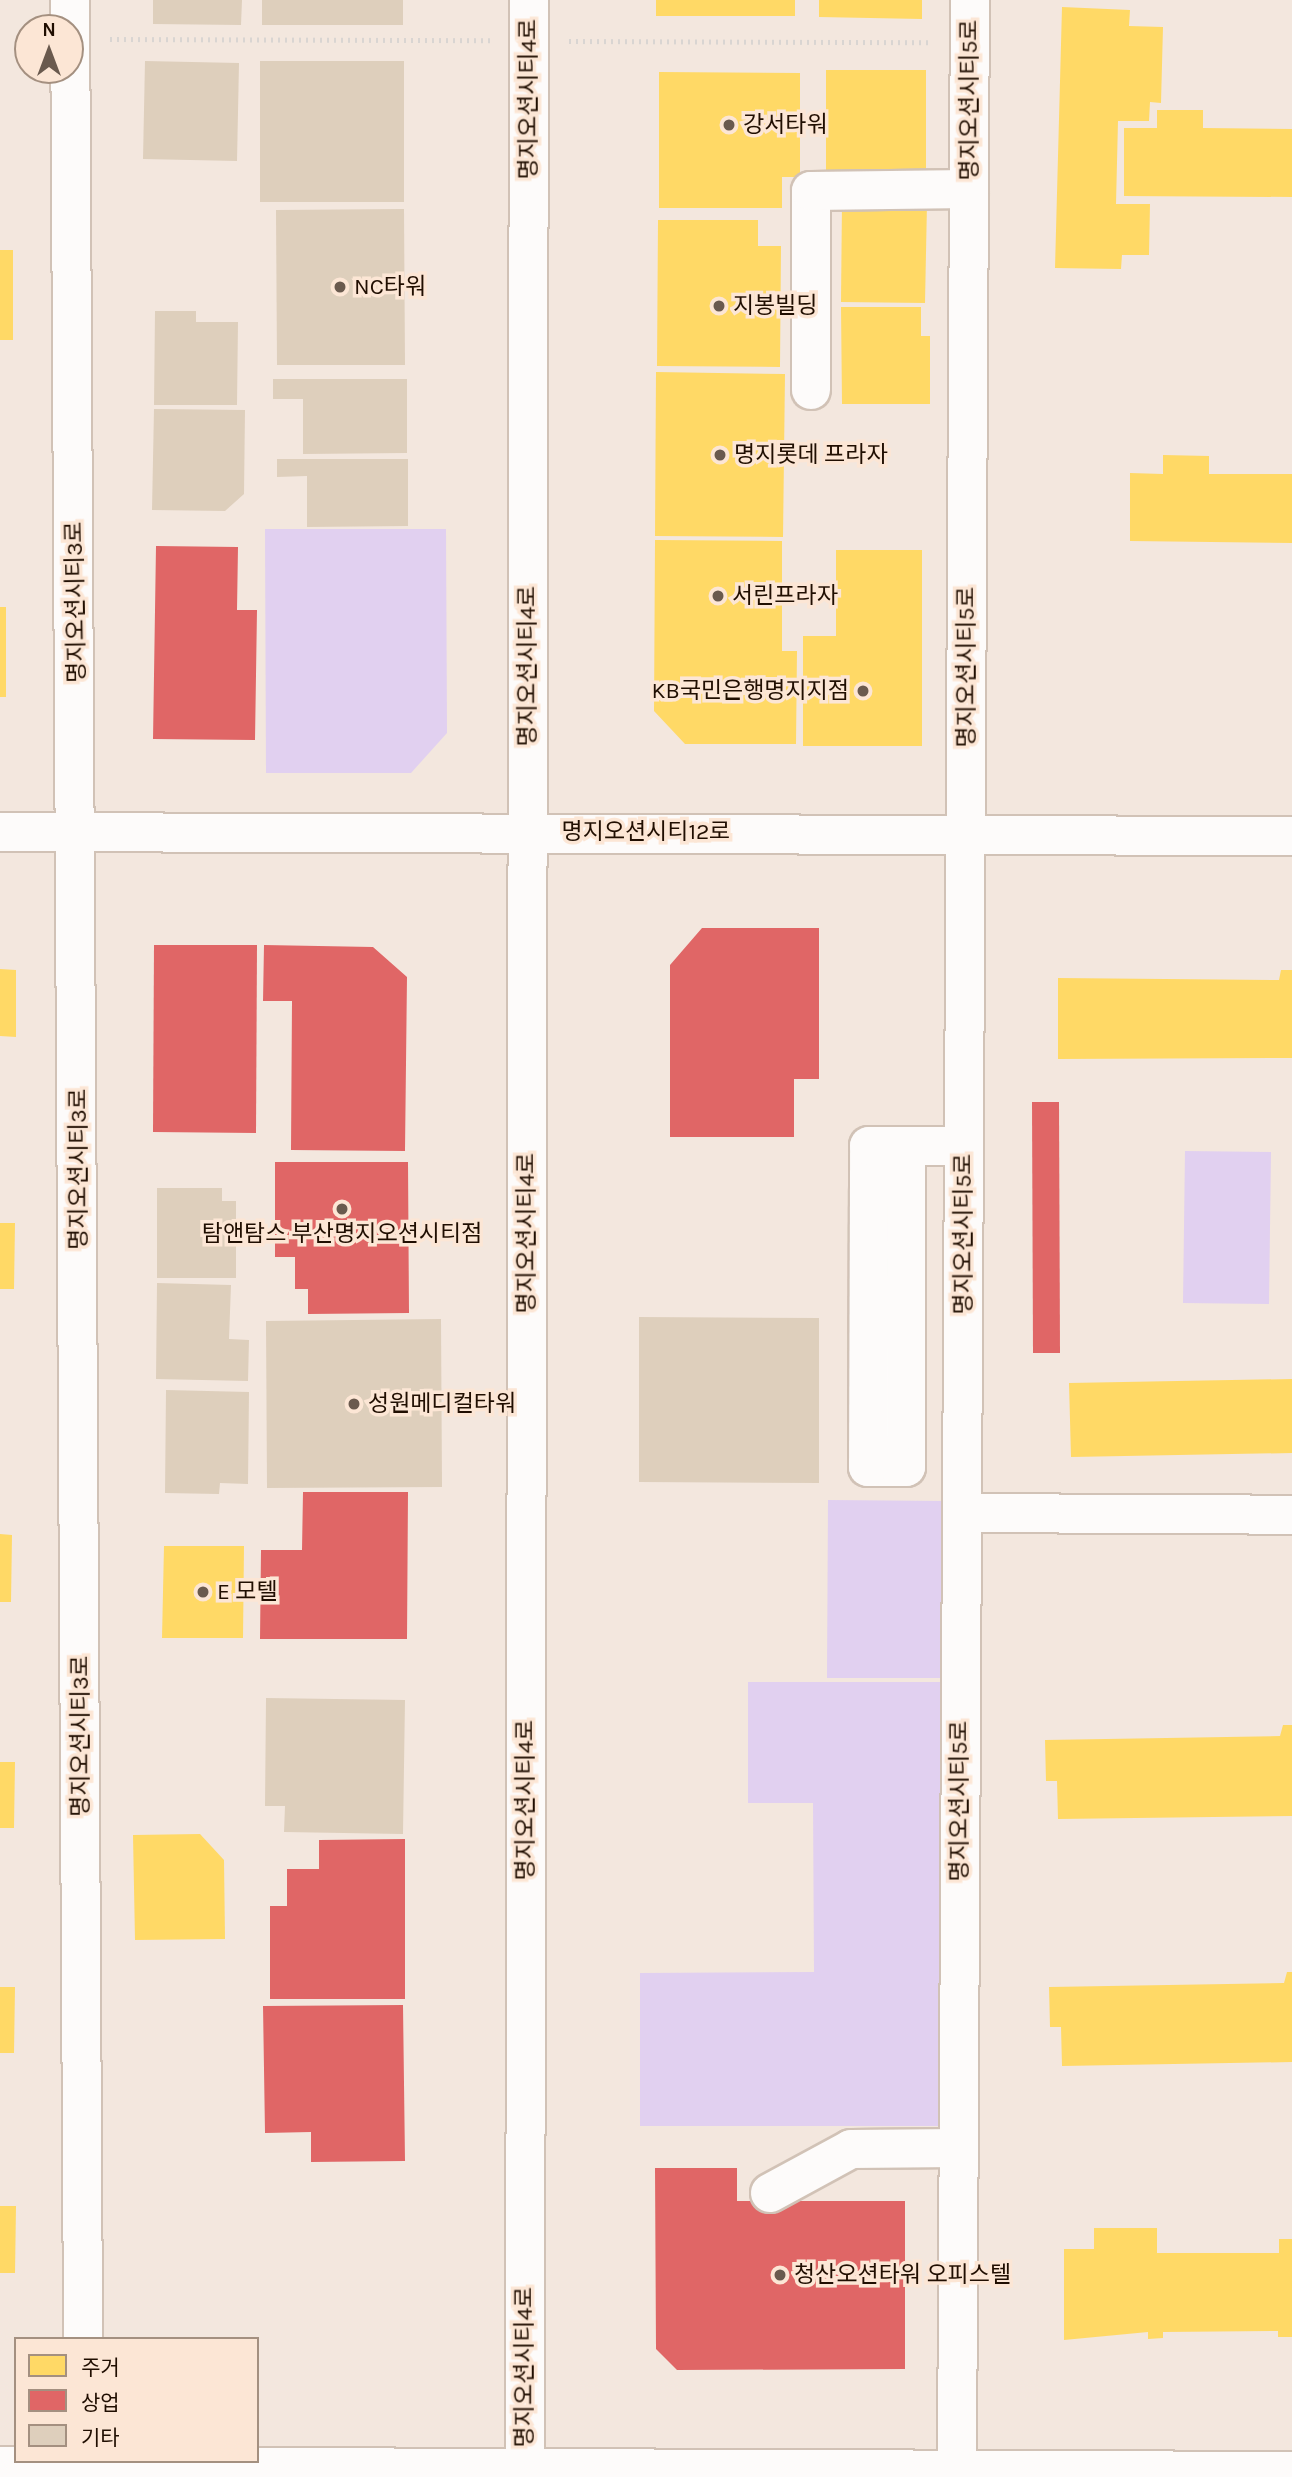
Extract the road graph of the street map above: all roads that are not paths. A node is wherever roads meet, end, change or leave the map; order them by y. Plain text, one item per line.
1 (529, 0) edge
2 (971, 0) edge
3 (70, 84) edge
4 (969, 189) junction
5 (811, 390) dead end
6 (527, 831) junction
7 (0, 832) edge
8 (78, 832) junction
9 (966, 834) junction
10 (1292, 836) edge
11 (906, 1146) junction
12 (964, 1146) junction
13 (962, 1513) junction
14 (1292, 1515) edge
15 (958, 2148) junction
16 (770, 2193) dead end
17 (83, 2337) edge
18 (83, 2463) edge
19 (0, 2466) edge
20 (525, 2466) junction
21 (957, 2468) junction
22 (1292, 2470) edge

1 - 6 street, 명지오션시티4로
2 - 4 street, 명지오션시티5로
3 - 8 street, 명지오션시티3로
4 - 5 street
4 - 9 street, 명지오션시티5로
6 - 8 street, 명지오션시티12로
6 - 9 street, 명지오션시티12로
6 - 20 street, 명지오션시티4로
7 - 8 street, 명지오션시티12로
8 - 17 street, 명지오션시티3로
9 - 10 street, 명지오션시티12로
9 - 12 street, 명지오션시티5로
11 - 11 street
11 - 12 street
12 - 13 street, 명지오션시티5로
13 - 14 street
13 - 15 street, 명지오션시티5로
15 - 16 street
15 - 21 street, 명지오션시티5로
18 - 19 street
18 - 20 street
20 - 21 street
21 - 22 street

